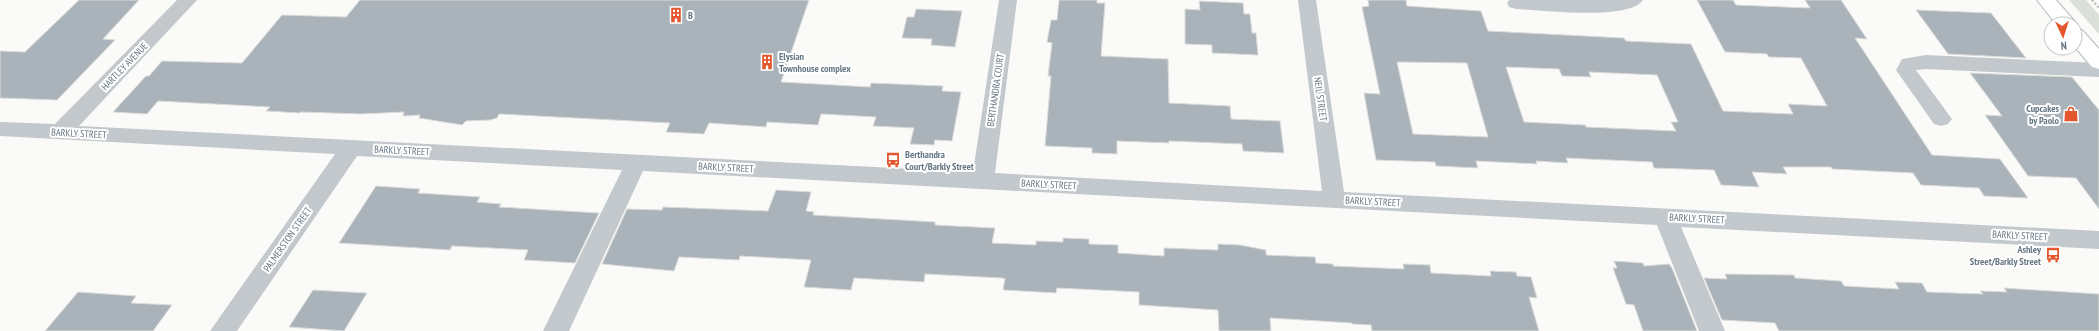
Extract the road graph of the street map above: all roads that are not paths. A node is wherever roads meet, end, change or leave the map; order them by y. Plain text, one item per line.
1 (188, 0) edge
2 (1008, 0) edge
3 (1307, 0) edge
4 (1634, 0) edge
5 (2046, 0) edge
6 (1516, 3) dead end
7 (2060, 16) edge
8 (2083, 43) edge
9 (2099, 62) edge
10 (2099, 70) edge
11 (1941, 119) dead end
12 (0, 129) edge
13 (60, 132) junction
14 (352, 147) junction
15 (636, 163) junction
16 (983, 181) junction
17 (1334, 199) junction
18 (1665, 216) junction
19 (2099, 240) edge
20 (223, 331) edge
21 (556, 331) edge
22 (1712, 331) edge

1 - 13 street, HARTLEY AVENUE
2 - 16 street, BERTHANDRA COURT
3 - 17 street, NEIL STREET
4 - 6 street
5 - 7 main road
8 - 9 main road
10 - 11 street
12 - 13 street, BARKLY STREET
13 - 14 street, BARKLY STREET
14 - 15 street, BARKLY STREET
14 - 20 street, PALMERSTON STREET
15 - 16 street, BARKLY STREET
15 - 21 street
16 - 17 street, BARKLY STREET
17 - 18 street, BARKLY STREET
18 - 19 street, BARKLY STREET
18 - 22 street

